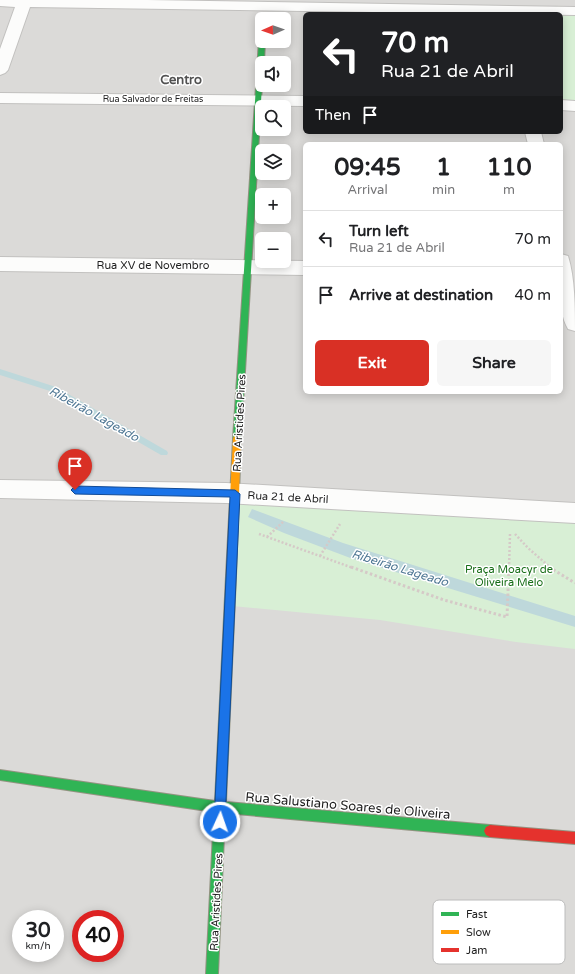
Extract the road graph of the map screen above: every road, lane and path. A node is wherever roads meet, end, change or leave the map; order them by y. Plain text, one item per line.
1 (25, 1) edge
2 (0, 2) edge
3 (508, 8) edge
4 (264, 9) edge
5 (575, 11) edge
6 (261, 48) edge
7 (0, 70) edge
8 (0, 98) edge
9 (257, 100) joint
10 (291, 101) edge
11 (303, 101) edge
12 (563, 105) edge
13 (575, 106) edge
14 (255, 136) edge
15 (0, 264) edge
16 (248, 266) junction
17 (303, 268) edge
18 (565, 273) edge
19 (575, 324) edge
20 (0, 489) edge
21 (235, 497) junction
22 (575, 513) edge
23 (287, 519) dead end
24 (233, 524) junction
25 (335, 533) dead end
26 (266, 537) junction
27 (320, 556) junction
28 (575, 583) edge
29 (0, 775) edge
30 (221, 807) junction
31 (575, 838) edge
32 (212, 974) edge

1 - 2 street
1 - 4 street
1 - 7 street
3 - 4 street
3 - 5 street
6 - 9 street, Rua Aristides Pires
8 - 9 street, Rua Salvador de Freitas
10 - 11 street, Rua Salvador de Freitas
12 - 13 street
14 - 16 street, Rua Aristides Pires
15 - 16 street, Rua XV de Novembro
16 - 17 street, Rua XV de Novembro
16 - 21 street, Rua Aristides Pires
18 - 19 street
20 - 21 street, Rua 21 de Abril
21 - 22 street, Rua 21 de Abril
21 - 24 street, Rua Aristides Pires
23 - 26 path
24 - 26 path
24 - 30 street, Rua Aristides Pires
25 - 27 path
26 - 27 path
27 - 28 path
29 - 30 street, Rua Salustiano Soares de Oliveira
30 - 31 street, Rua Salustiano Soares de Oliveira
30 - 32 street, Rua Aristides Pires

